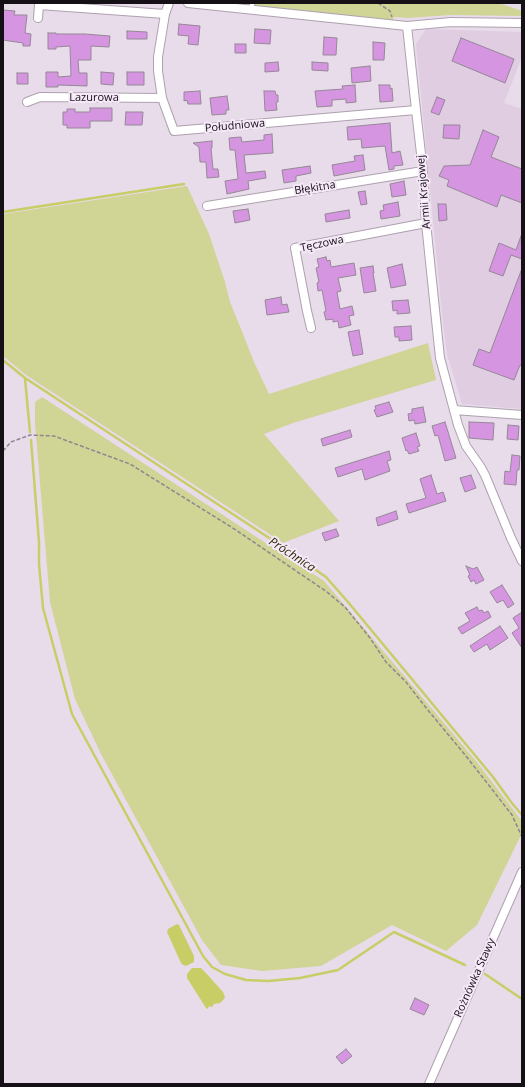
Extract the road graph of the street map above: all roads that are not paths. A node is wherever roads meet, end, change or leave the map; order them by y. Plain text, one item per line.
1 (169, 3) edge
2 (188, 3) edge
3 (252, 6) edge
4 (165, 14) junction
5 (38, 18) dead end
6 (522, 23) edge
7 (408, 26) junction
8 (162, 98) junction
9 (27, 102) dead end
10 (416, 110) junction
11 (423, 170) junction
12 (207, 206) dead end
13 (426, 223) junction
14 (311, 328) dead end
15 (454, 410) junction
16 (522, 415) edge
17 (522, 561) edge
18 (522, 872) edge
19 (429, 1084) edge

1 - 4 street
2 - 3 street
3 - 7 street
4 - 5 street
4 - 8 street, Południowa
6 - 7 street
7 - 10 street, Armii Krajowej
8 - 9 street, Lazurowa
8 - 10 street, Południowa
10 - 11 street, Armii Krajowej
11 - 12 street, Błękitna
11 - 13 street, Armii Krajowej
13 - 14 street, Tęczowa
13 - 15 street, Armii Krajowej
15 - 16 street
15 - 17 street, Armii Krajowej
18 - 19 street, Rożnówka Stawy

